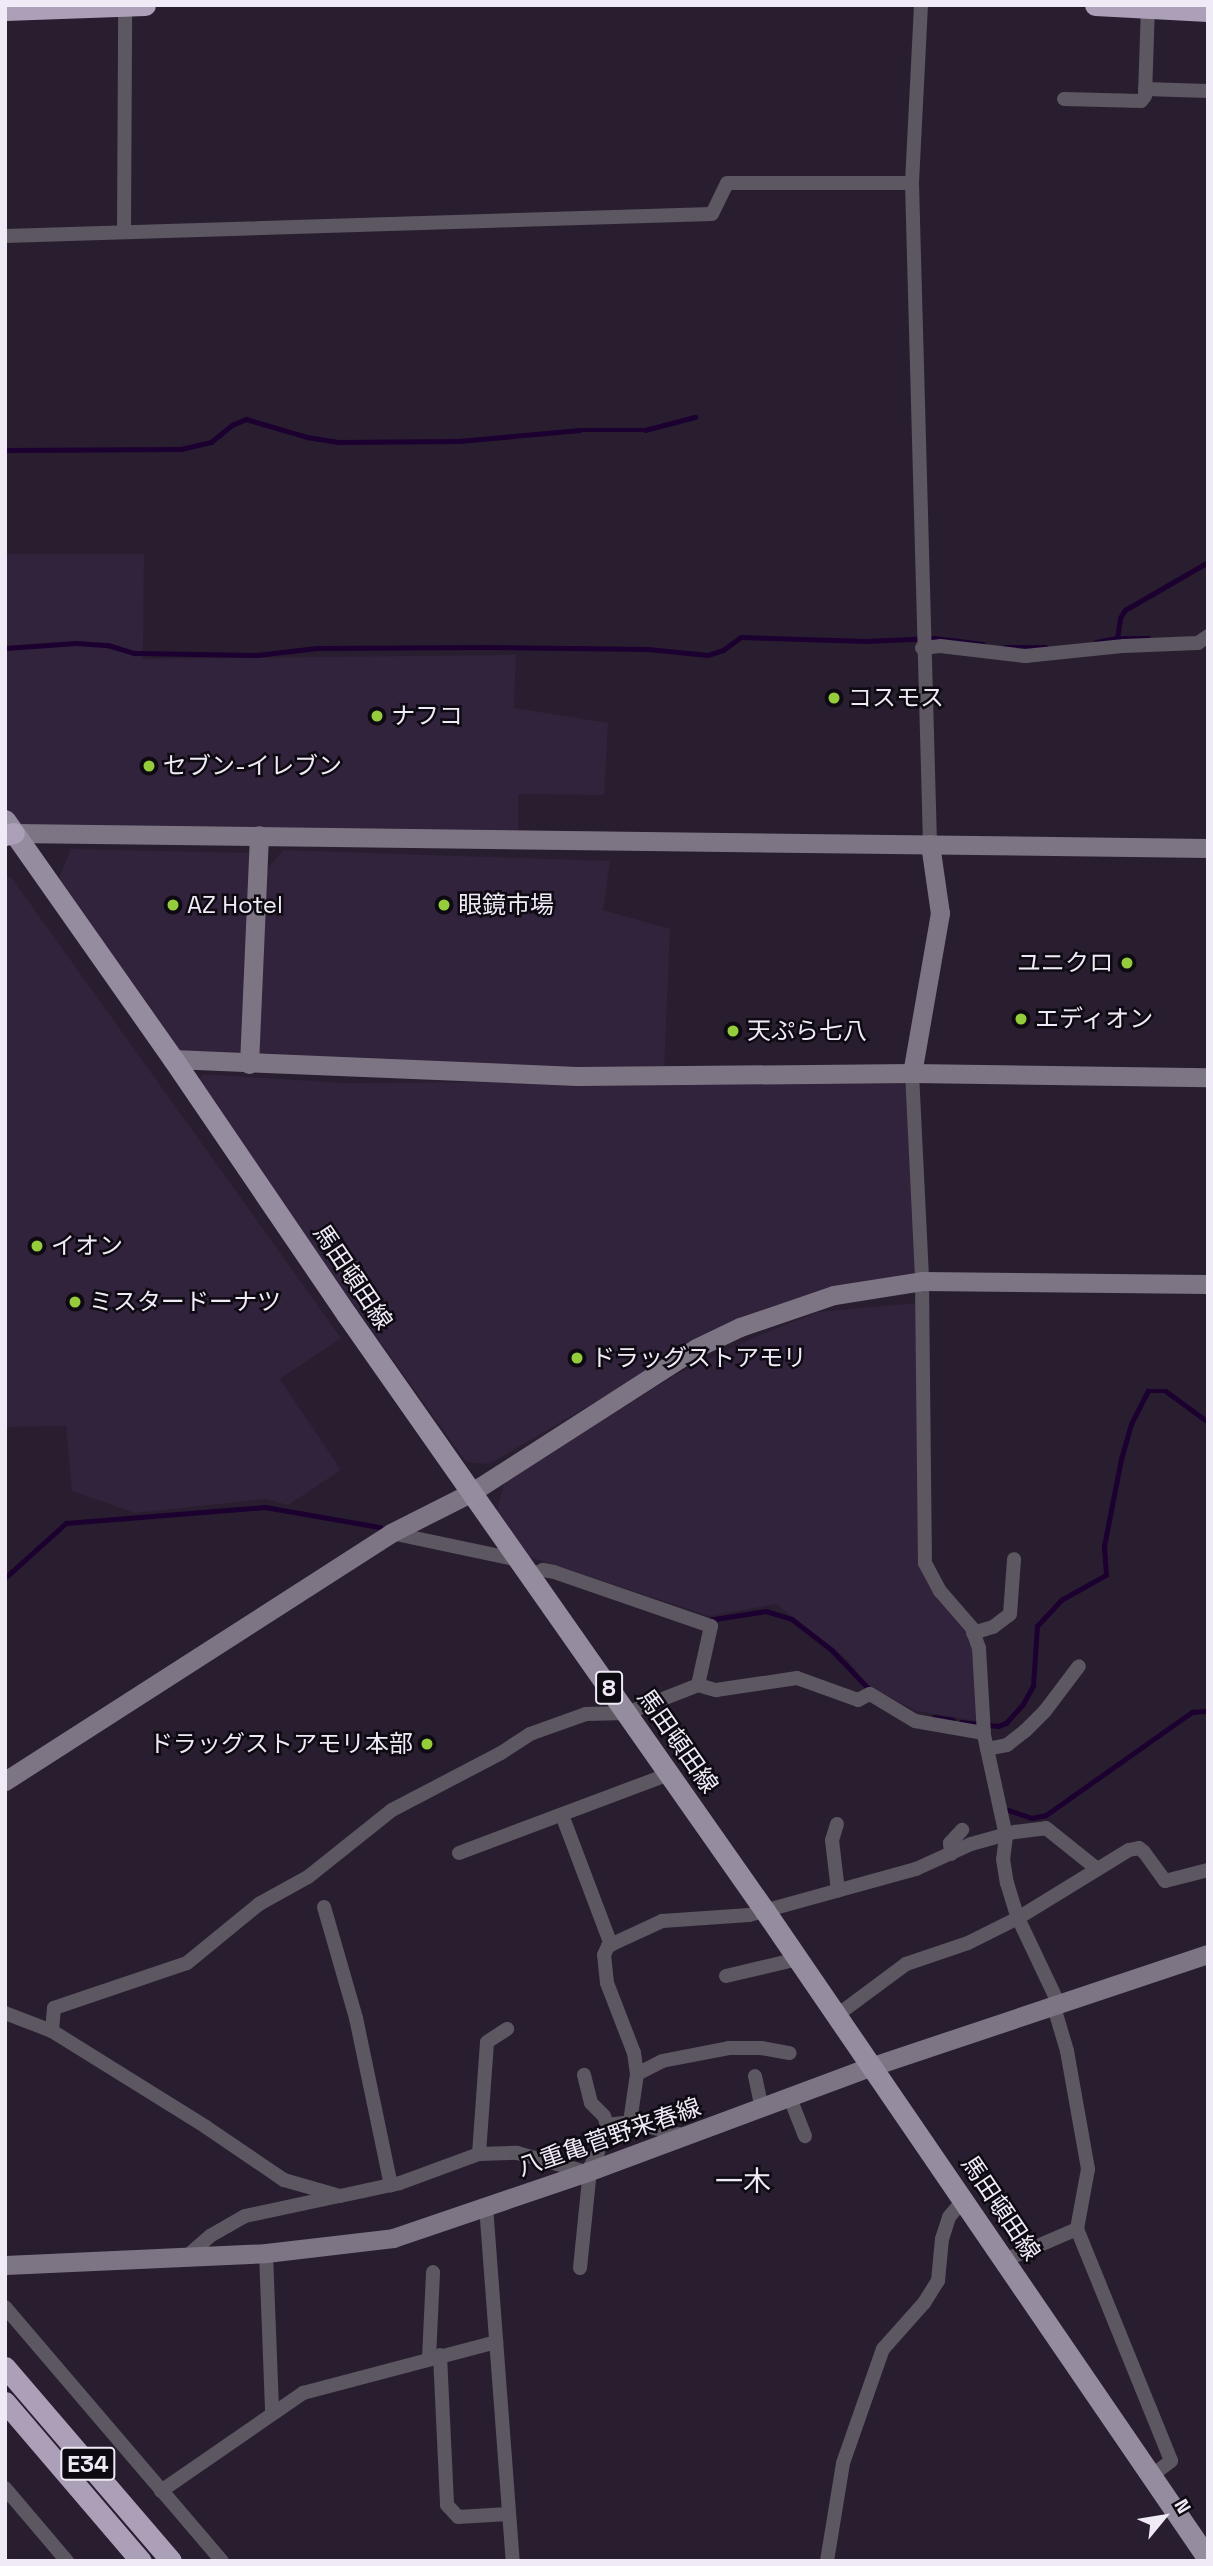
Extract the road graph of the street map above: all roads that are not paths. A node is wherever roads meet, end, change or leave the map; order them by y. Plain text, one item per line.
1 (145, 5) edge
2 (921, 5) edge
3 (1095, 5) edge
4 (63, 6) edge
5 (125, 6) edge
6 (1148, 7) edge
7 (5, 10) edge
8 (1208, 11) edge
9 (1145, 89) junction
10 (1208, 90) edge
11 (1064, 99) dead end
12 (912, 183) junction
13 (124, 232) junction
14 (5, 236) edge
15 (1208, 636) edge
16 (922, 642) junction
17 (8, 830) edge
18 (259, 835) junction
19 (930, 844) junction
20 (1208, 848) edge
21 (173, 1059) junction
22 (248, 1064) junction
23 (912, 1073) junction
24 (1208, 1077) edge
25 (922, 1281) junction
26 (1208, 1284) edge
27 (472, 1492) junction
28 (391, 1533) junction
29 (1014, 1559) dead end
30 (525, 1568) junction
31 (973, 1633) junction
32 (1079, 1666) dead end
33 (698, 1685) junction
34 (626, 1713) junction
35 (984, 1727) junction
36 (987, 1749) junction
37 (669, 1774) junction
38 (5, 1781) edge
39 (562, 1815) junction
40 (837, 1824) dead end
41 (962, 1830) dead end
42 (1006, 1836) junction
43 (459, 1853) dead end
44 (951, 1854) junction
45 (1096, 1867) junction
46 (1208, 1870) edge
47 (838, 1891) junction
48 (324, 1907) dead end
49 (765, 1911) junction
50 (1018, 1918) junction
51 (611, 1945) junction
52 (1208, 1954) edge
53 (797, 1959) junction
54 (726, 1976) dead end
55 (1055, 2002) junction
56 (5, 2013) edge
57 (836, 2016) junction
58 (507, 2029) dead end
59 (52, 2031) junction
60 (790, 2053) dead end
61 (870, 2067) junction
62 (637, 2074) junction
63 (584, 2075) dead end
64 (755, 2076) dead end
65 (789, 2098) junction
66 (762, 2109) junction
67 (630, 2122) junction
68 (607, 2125) junction
69 (686, 2136) junction
70 (805, 2136) dead end
71 (479, 2154) junction
72 (587, 2172) junction
73 (391, 2185) junction
74 (340, 2196) junction
75 (964, 2199) junction
76 (486, 2206) junction
77 (1077, 2229) junction
78 (266, 2253) junction
79 (186, 2257) junction
80 (1005, 2260) junction
81 (5, 2265) edge
82 (580, 2268) dead end
83 (433, 2273) dead end
84 (5, 2307) edge
85 (496, 2342) junction
86 (434, 2357) junction
87 (5, 2367) edge
88 (5, 2403) edge
89 (272, 2412) junction
90 (1150, 2477) junction
91 (5, 2488) edge
92 (161, 2491) junction
93 (508, 2514) junction
94 (1208, 2559) edge
95 (67, 2561) edge
96 (141, 2561) edge
97 (171, 2561) edge
98 (222, 2561) edge
99 (513, 2561) edge
100 (827, 2561) edge

1 - 5 highway
2 - 12 street
3 - 6 highway
4 - 5 highway
4 - 7 highway
5 - 13 street
6 - 8 highway
6 - 9 street
9 - 10 street
9 - 11 street
12 - 13 street
12 - 16 street
13 - 14 street
15 - 16 street
16 - 19 street
17 - 18 street
17 - 21 main road, 馬田頓田線 / 8
18 - 19 street
18 - 22 street
19 - 20 street
19 - 23 street
21 - 22 street
21 - 27 main road, 馬田頓田線 / 8
22 - 23 street
23 - 24 street
23 - 25 street
25 - 26 street
25 - 27 street
25 - 31 street
27 - 28 street
27 - 30 main road, 馬田頓田線 / 8
28 - 30 street
28 - 38 street
29 - 31 street
30 - 33 street
30 - 34 main road, 馬田頓田線 / 8
31 - 35 street
32 - 36 street
33 - 34 street
33 - 35 street
34 - 37 main road, 馬田頓田線 / 8
34 - 59 street
35 - 36 street
36 - 42 street
37 - 39 street
37 - 49 main road, 馬田頓田線 / 8
39 - 43 street
39 - 51 street
40 - 47 street
41 - 44 street
42 - 44 street
42 - 45 street
42 - 50 street
44 - 47 street
45 - 46 street
45 - 50 street
47 - 49 street
48 - 73 street
49 - 51 street
49 - 53 main road, 馬田頓田線 / 8
50 - 55 street
50 - 57 street
51 - 62 street
52 - 55 street, 八重亀菅野来春線
53 - 54 street
53 - 57 main road, 馬田頓田線 / 8
55 - 61 street, 八重亀菅野来春線
55 - 77 street
56 - 59 street
57 - 61 main road, 馬田頓田線 / 8
58 - 71 street
59 - 74 street
60 - 62 street
61 - 65 street, 八重亀菅野来春線
61 - 75 main road, 馬田頓田線 / 8
62 - 67 street
63 - 68 street
64 - 66 street
65 - 66 street, 八重亀菅野来春線
65 - 70 street
66 - 69 street, 八重亀菅野来春線
67 - 68 street
67 - 69 street
68 - 72 street
69 - 72 street, 八重亀菅野来春線
71 - 72 street
71 - 73 street
72 - 76 street, 八重亀菅野来春線
72 - 82 street
73 - 74 street
74 - 79 street
75 - 80 main road, 馬田頓田線 / 8
75 - 100 street
76 - 78 street, 八重亀菅野来春線
76 - 85 street
77 - 80 street
77 - 90 street
78 - 79 street, 八重亀菅野来春線
78 - 89 street
79 - 81 street, 八重亀菅野来春線
80 - 90 main road, 馬田頓田線 / 8
83 - 86 street
84 - 92 street
85 - 86 street
85 - 93 street
86 - 89 street
86 - 93 street
87 - 97 highway, E34
88 - 96 highway, E34
89 - 92 street
90 - 94 main road, 馬田頓田線 / 8
91 - 95 street
92 - 98 street
93 - 99 street

